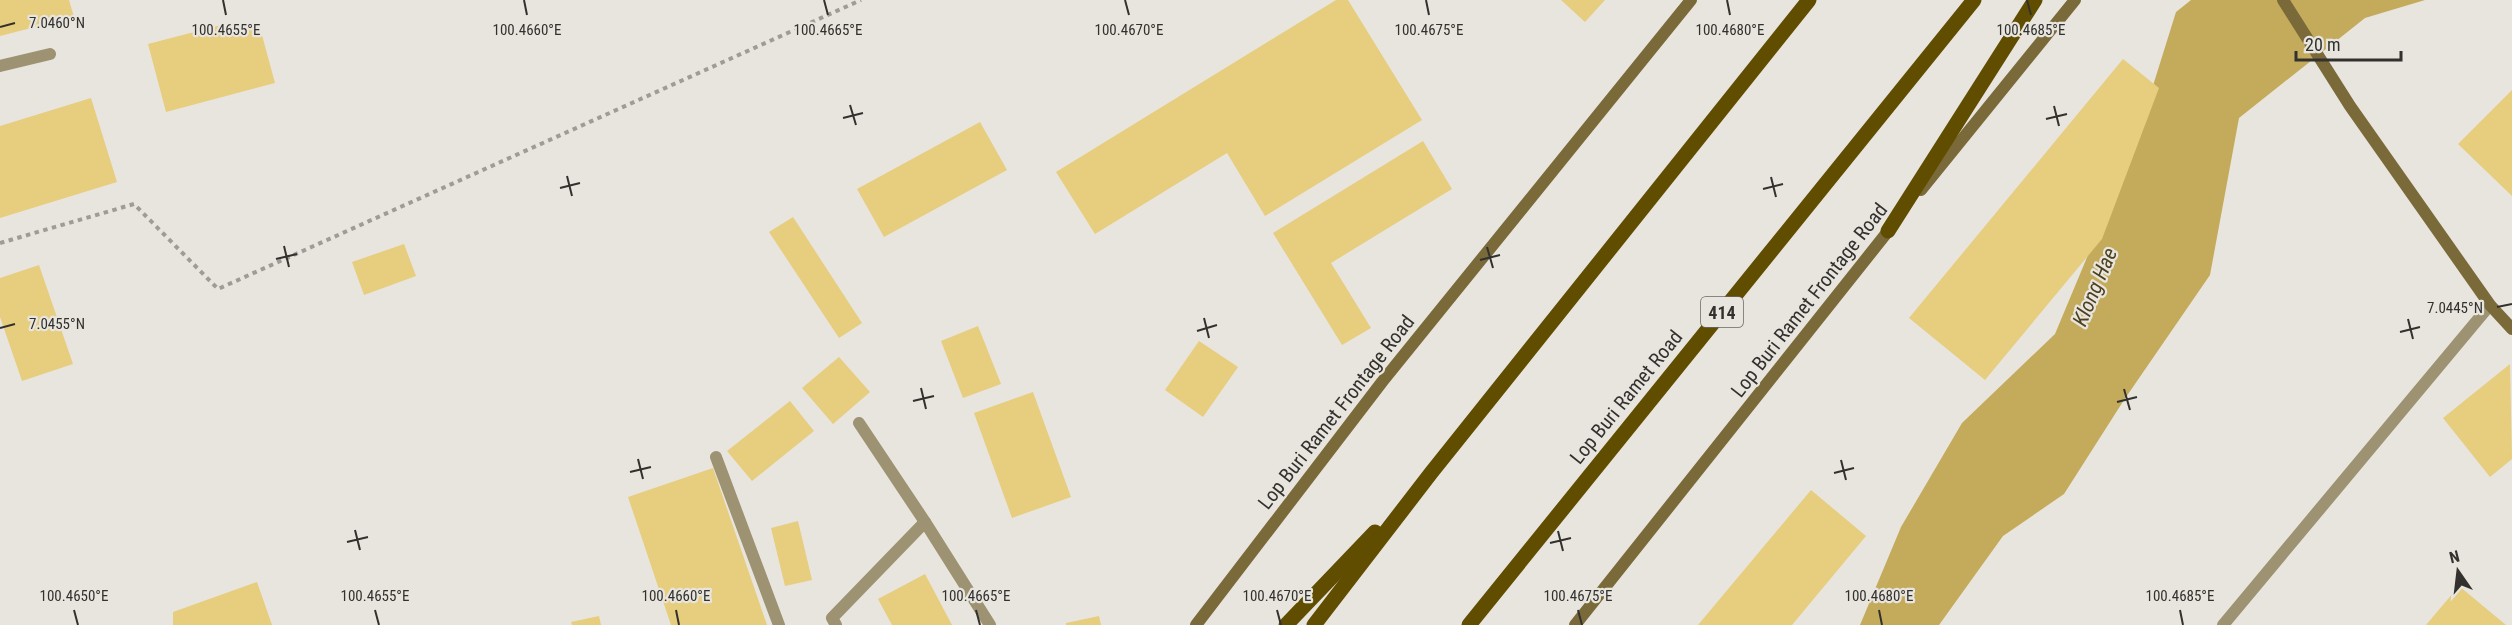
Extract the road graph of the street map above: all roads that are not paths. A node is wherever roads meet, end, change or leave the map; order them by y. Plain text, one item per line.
1 (1691, 0) edge
2 (1809, 0) edge
3 (1974, 0) edge
4 (2034, 0) edge
5 (2075, 0) edge
6 (2283, 0) edge
7 (50, 54) dead end
8 (0, 66) edge
9 (1888, 231) junction
10 (2490, 305) junction
11 (2512, 329) edge
12 (859, 423) dead end
13 (716, 456) dead end
14 (1431, 473) junction
15 (926, 522) junction
16 (778, 625) edge
17 (836, 625) edge
18 (990, 625) edge
19 (1196, 625) edge
20 (1286, 625) edge
21 (1314, 625) edge
22 (1469, 625) edge
23 (1575, 625) edge
24 (2223, 625) edge

1 - 19 main road, Lop Buri Ramet Frontage Road
2 - 14 main road
3 - 22 main road, Lop Buri Ramet Road / 414
4 - 9 main road
5 - 9 main road, Lop Buri Ramet Frontage Road
6 - 10 main road
7 - 8 street
9 - 23 main road, Lop Buri Ramet Frontage Road
10 - 11 main road
10 - 24 street
12 - 15 street
13 - 16 street
14 - 20 main road
14 - 21 main road
15 - 17 street
15 - 18 street

